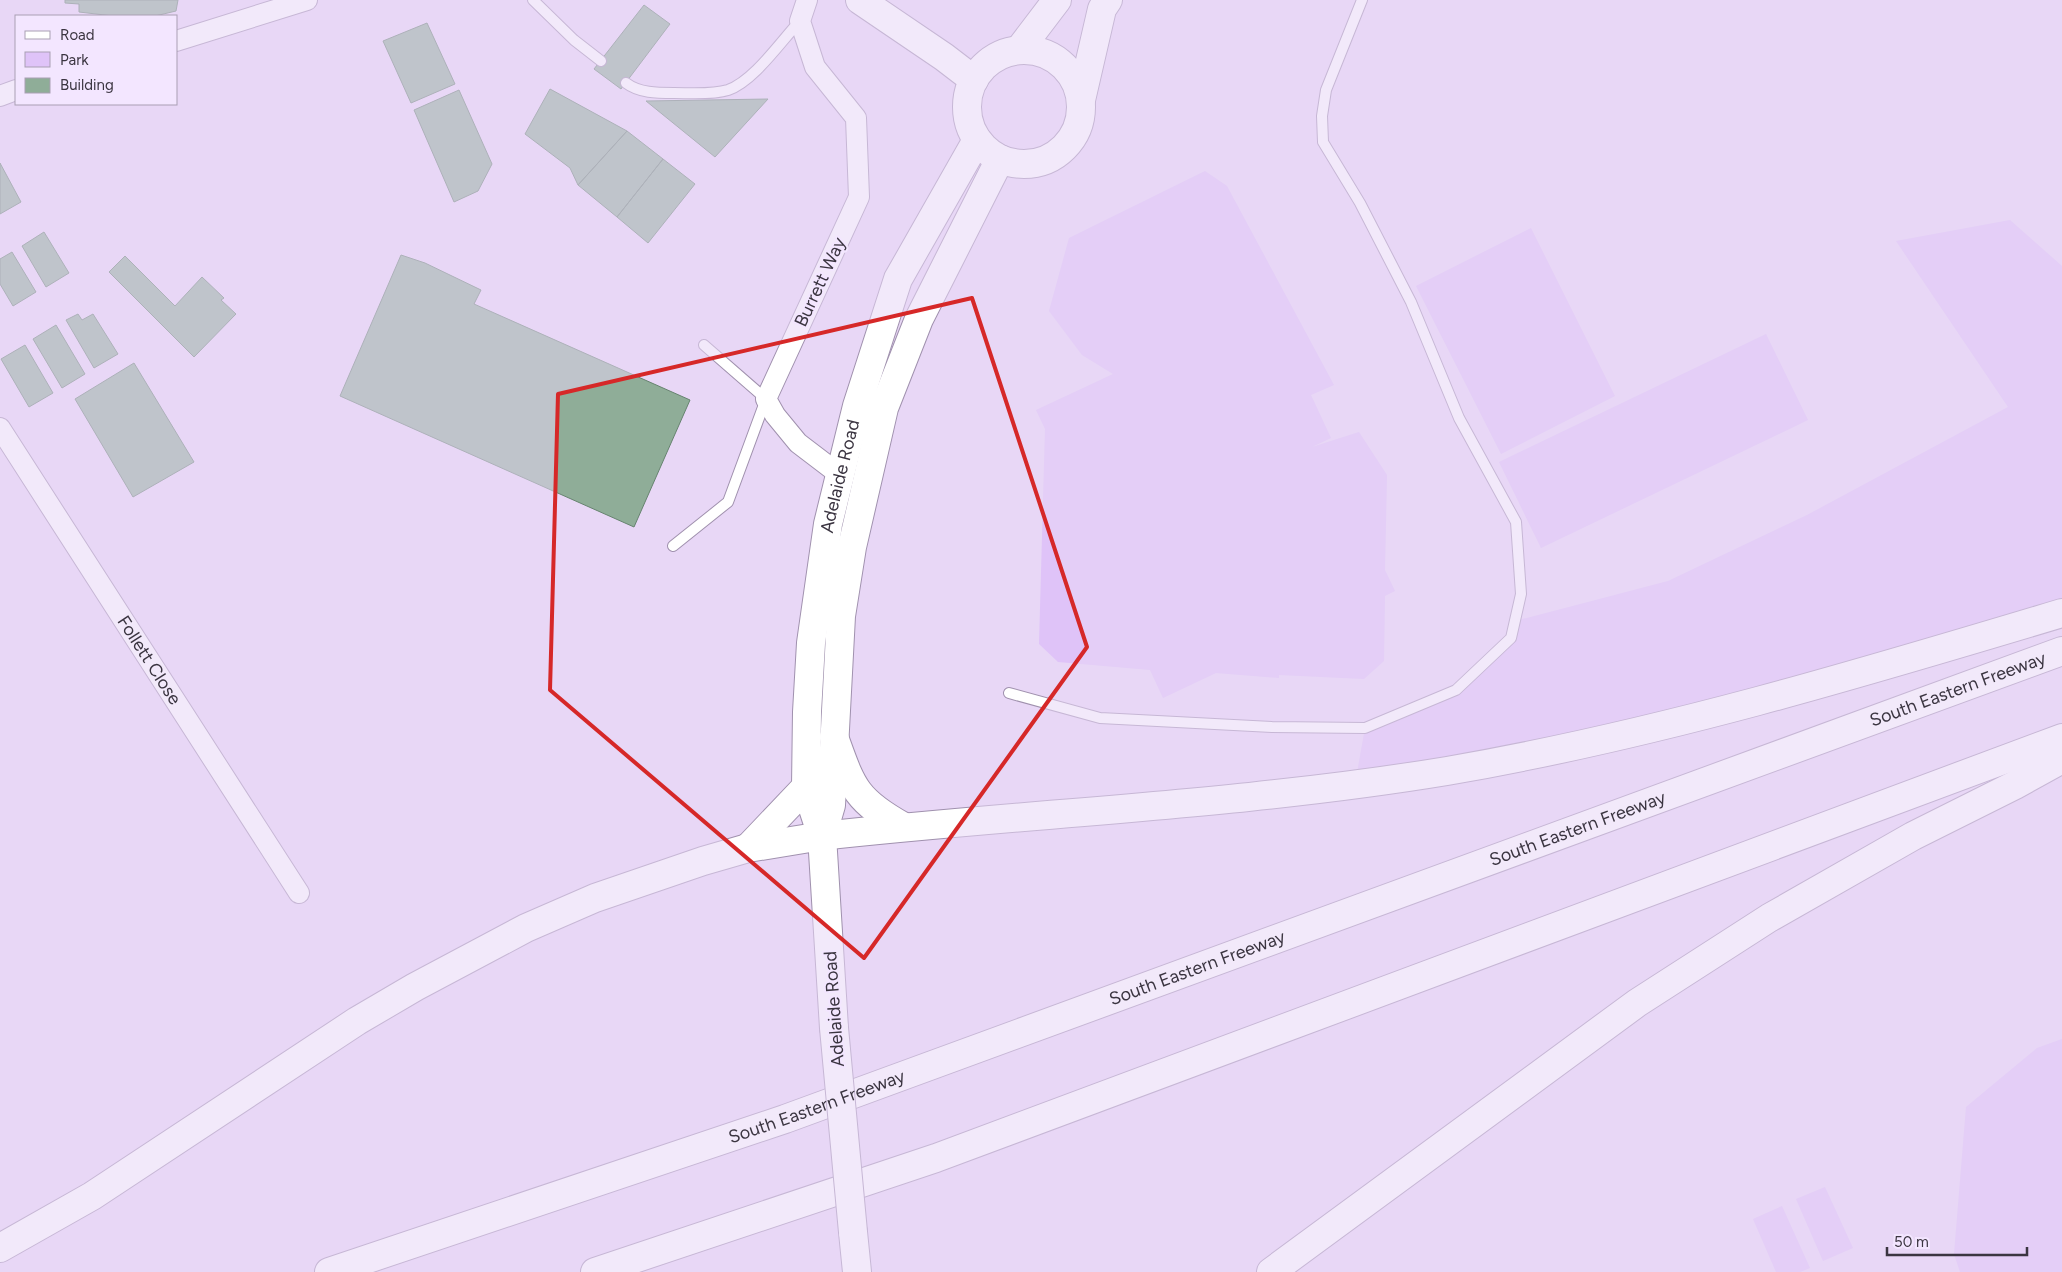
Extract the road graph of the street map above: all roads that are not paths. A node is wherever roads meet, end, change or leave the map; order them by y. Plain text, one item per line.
1 (307, 0) edge
2 (533, 0) edge
3 (807, 0) edge
4 (860, 0) edge
5 (1057, 0) edge
6 (1108, 0) edge
7 (1362, 0) edge
8 (800, 21) junction
9 (178, 40) edge
10 (1019, 50) junction
11 (600, 62) dead end
12 (974, 80) junction
13 (626, 83) dead end
14 (15, 90) edge
15 (0, 96) edge
16 (1081, 100) junction
17 (977, 140) junction
18 (1000, 159) junction
19 (704, 345) dead end
20 (766, 399) junction
21 (0, 428) edge
22 (840, 475) junction
23 (673, 546) dead end
24 (2062, 613) edge
25 (2062, 651) edge
26 (1009, 693) dead end
27 (834, 737) junction
28 (2062, 738) edge
29 (2062, 759) edge
30 (806, 787) junction
31 (904, 827) junction
32 (822, 836) junction
33 (748, 848) junction
34 (298, 893) dead end
35 (0, 1248) edge
36 (329, 1272) edge
37 (595, 1272) edge
38 (857, 1272) edge
39 (1271, 1272) edge

1 - 9 street
2 - 11 lane
3 - 8 street
4 - 12 main road
5 - 10 main road
6 - 16 main road
7 - 26 lane
8 - 13 lane
8 - 20 street, Burrett Way
10 - 12 main road
10 - 16 main road
12 - 17 main road
14 - 15 street
16 - 18 main road
17 - 18 main road
17 - 22 main road, Adelaide Road
18 - 27 main road, Adelaide Road
19 - 20 lane
20 - 22 street
20 - 23 lane, Burrett Way
21 - 34 street, Follett Close
22 - 30 main road, Adelaide Road
24 - 31 main road
25 - 36 main road, South Eastern Freeway
27 - 31 main road
27 - 32 main road, Adelaide Road
28 - 37 main road
29 - 39 main road
30 - 32 main road, Adelaide Road
30 - 33 main road
31 - 32 main road
32 - 33 main road
32 - 38 main road, Adelaide Road, bridge
33 - 35 main road

